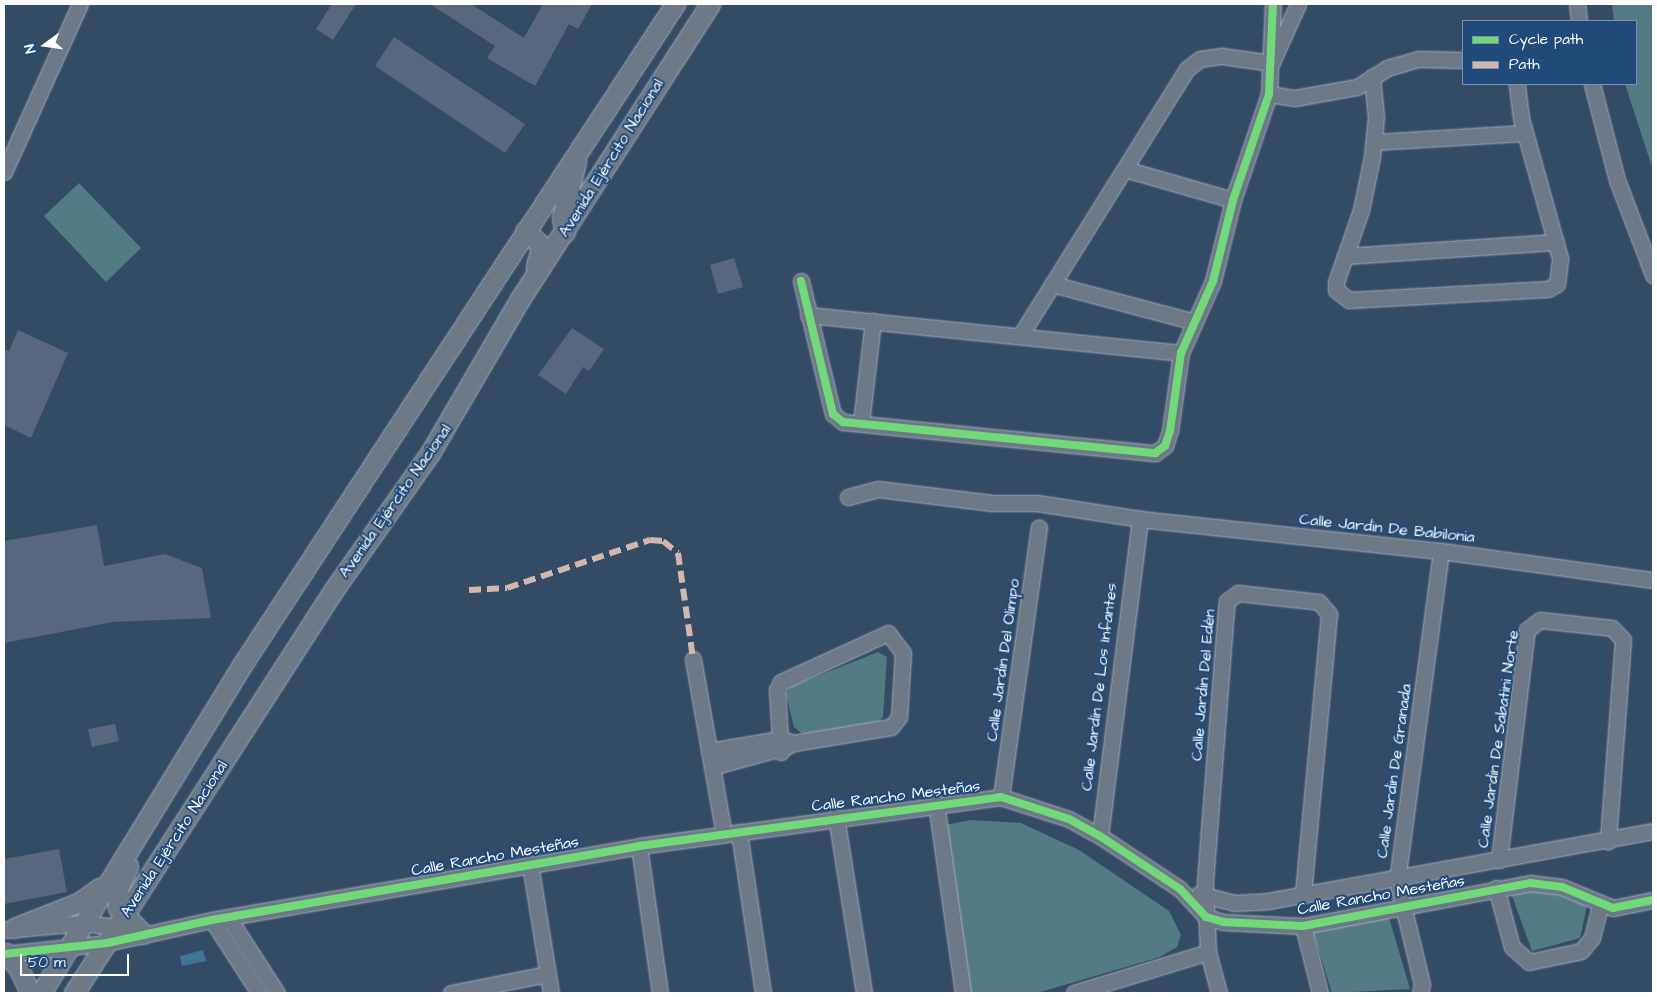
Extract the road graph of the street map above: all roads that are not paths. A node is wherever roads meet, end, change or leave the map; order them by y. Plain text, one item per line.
1 (80, 4) edge
2 (674, 4) edge
3 (710, 4) edge
4 (1273, 4) edge
5 (1298, 4) edge
6 (1576, 4) edge
7 (1579, 20) edge
8 (1462, 60) edge
9 (1272, 63) junction
10 (1372, 77) junction
11 (1517, 85) edge
12 (1592, 85) edge
13 (1269, 94) junction
14 (1525, 133) junction
15 (1374, 142) junction
16 (577, 153) junction
17 (1124, 169) junction
18 (4, 172) edge
19 (1233, 200) junction
20 (525, 231) junction
21 (565, 232) junction
22 (1556, 242) junction
23 (1345, 256) junction
24 (1653, 275) edge
25 (801, 281) dead end
26 (1052, 284) junction
27 (520, 299) junction
28 (808, 315) junction
29 (872, 321) junction
30 (1195, 322) junction
31 (1020, 336) junction
32 (1181, 353) junction
33 (861, 424) junction
34 (848, 497) dead end
35 (1140, 519) junction
36 (1040, 528) dead end
37 (1442, 551) junction
38 (1653, 580) edge
39 (694, 658) dead end
40 (785, 745) junction
41 (709, 751) junction
42 (712, 767) junction
43 (1001, 797) junction
44 (936, 803) junction
45 (836, 816) junction
46 (150, 819) junction
47 (1653, 831) edge
48 (732, 833) junction
49 (1100, 836) junction
50 (1608, 841) junction
51 (639, 846) junction
52 (1499, 860) junction
53 (530, 864) junction
54 (1397, 881) junction
55 (108, 882) junction
56 (1496, 888) junction
57 (1180, 889) junction
58 (1206, 896) junction
59 (1303, 896) junction
60 (1653, 900) edge
61 (1601, 903) junction
62 (1401, 906) junction
63 (228, 917) junction
64 (1206, 917) junction
65 (212, 920) junction
66 (121, 921) junction
67 (82, 923) junction
68 (1303, 926) junction
69 (9, 929) edge
70 (143, 934) junction
71 (107, 943) junction
72 (1208, 952) junction
73 (5, 953) edge
74 (66, 954) junction
75 (548, 974) junction
76 (30, 993) edge
77 (41, 993) edge
78 (66, 993) edge
79 (74, 993) edge
80 (260, 993) edge
81 (278, 993) edge
82 (451, 993) edge
83 (551, 993) edge
84 (660, 993) edge
85 (763, 993) edge
86 (864, 993) edge
87 (963, 993) edge
88 (1074, 993) edge
89 (1219, 993) edge
90 (1320, 993) edge
91 (1420, 993) edge

1 - 18 street
2 - 16 main road, Avenida Ejército Nacional
3 - 21 main road, Avenida Ejército Nacional
4 - 9 street
5 - 9 street
6 - 7 street
8 - 10 street
9 - 13 street
9 - 17 street
10 - 13 street
10 - 15 street
11 - 14 street
12 - 24 street
13 - 19 street
14 - 15 street
14 - 22 street
15 - 23 street
16 - 20 main road, Avenida Ejército Nacional
16 - 21 main road
17 - 19 street
17 - 26 street
19 - 30 street
20 - 27 main road
20 - 46 main road, Avenida Ejército Nacional
21 - 27 main road, Avenida Ejército Nacional
22 - 23 street
22 - 23 street
25 - 28 street
26 - 30 street
26 - 31 street
27 - 66 main road, Avenida Ejército Nacional
28 - 29 street
28 - 33 street
29 - 31 street
29 - 33 street
30 - 32 street
31 - 32 street
32 - 33 street
34 - 35 street, Calle Jardin De Babilonia
35 - 37 street, Calle Jardin De Babilonia
35 - 49 street, Calle Jardín De Los Infantes
36 - 43 street, Calle Jardin Del Olimpo
37 - 38 street, Calle Jardin De Babilonia
37 - 54 street, Calle Jardin De Granada
39 - 41 street
40 - 40 street
40 - 41 street
40 - 42 street
41 - 42 street
42 - 48 street
43 - 44 street, Calle Rancho Mesteñas
43 - 49 street, Calle Rancho Mesteñas
44 - 45 street, Calle Rancho Mesteñas
44 - 87 street
45 - 48 street, Calle Rancho Mesteñas
45 - 86 street
46 - 55 main road, Avenida Ejército Nacional
46 - 66 main road
47 - 50 street, Calle Rancho Mesteñas
48 - 51 street, Calle Rancho Mesteñas
48 - 85 street
49 - 57 street, Calle Rancho Mesteñas
50 - 52 street, Calle Rancho Mesteñas
50 - 52 street, Calle Jardin De Sabatini Norte
51 - 53 street, Calle Rancho Mesteñas
51 - 84 street
52 - 54 street, Calle Rancho Mesteñas
53 - 63 street, Calle Rancho Mesteñas
53 - 75 street
54 - 59 street, Calle Rancho Mesteñas
54 - 62 street, Calle Jardin De Granada
55 - 67 main road, Avenida Ejército Nacional
55 - 69 main road
56 - 61 street, Calle Rancho Mesteñas
56 - 61 street
56 - 62 street, Calle Rancho Mesteñas
57 - 58 street, Calle Rancho Mesteñas
57 - 64 street, Calle Rancho Mesteñas
58 - 59 street, Calle Rancho Mesteñas
58 - 59 street, Calle Jardin Del Edén
58 - 64 street
60 - 61 street, Calle Rancho Mesteñas
62 - 68 street, Calle Rancho Mesteñas
62 - 91 street, Calle Jardin De Granada
63 - 65 street, Calle Rancho Mesteñas
63 - 81 street
64 - 68 street, Calle Rancho Mesteñas
64 - 72 street
65 - 70 street, Calle Rancho Mesteñas
65 - 80 street
66 - 67 street
66 - 70 main road
66 - 71 main road, Avenida Ejército Nacional
67 - 69 street
67 - 74 main road, Avenida Ejército Nacional
68 - 90 street
70 - 71 street, Calle Rancho Mesteñas
71 - 74 street, Calle Rancho Mesteñas
71 - 79 main road, Avenida Ejército Nacional
72 - 88 street
72 - 89 street
73 - 74 street, Calle Rancho Mesteñas
73 - 76 main road
74 - 77 main road, Avenida Ejército Nacional
74 - 78 main road
75 - 82 street
75 - 83 street

